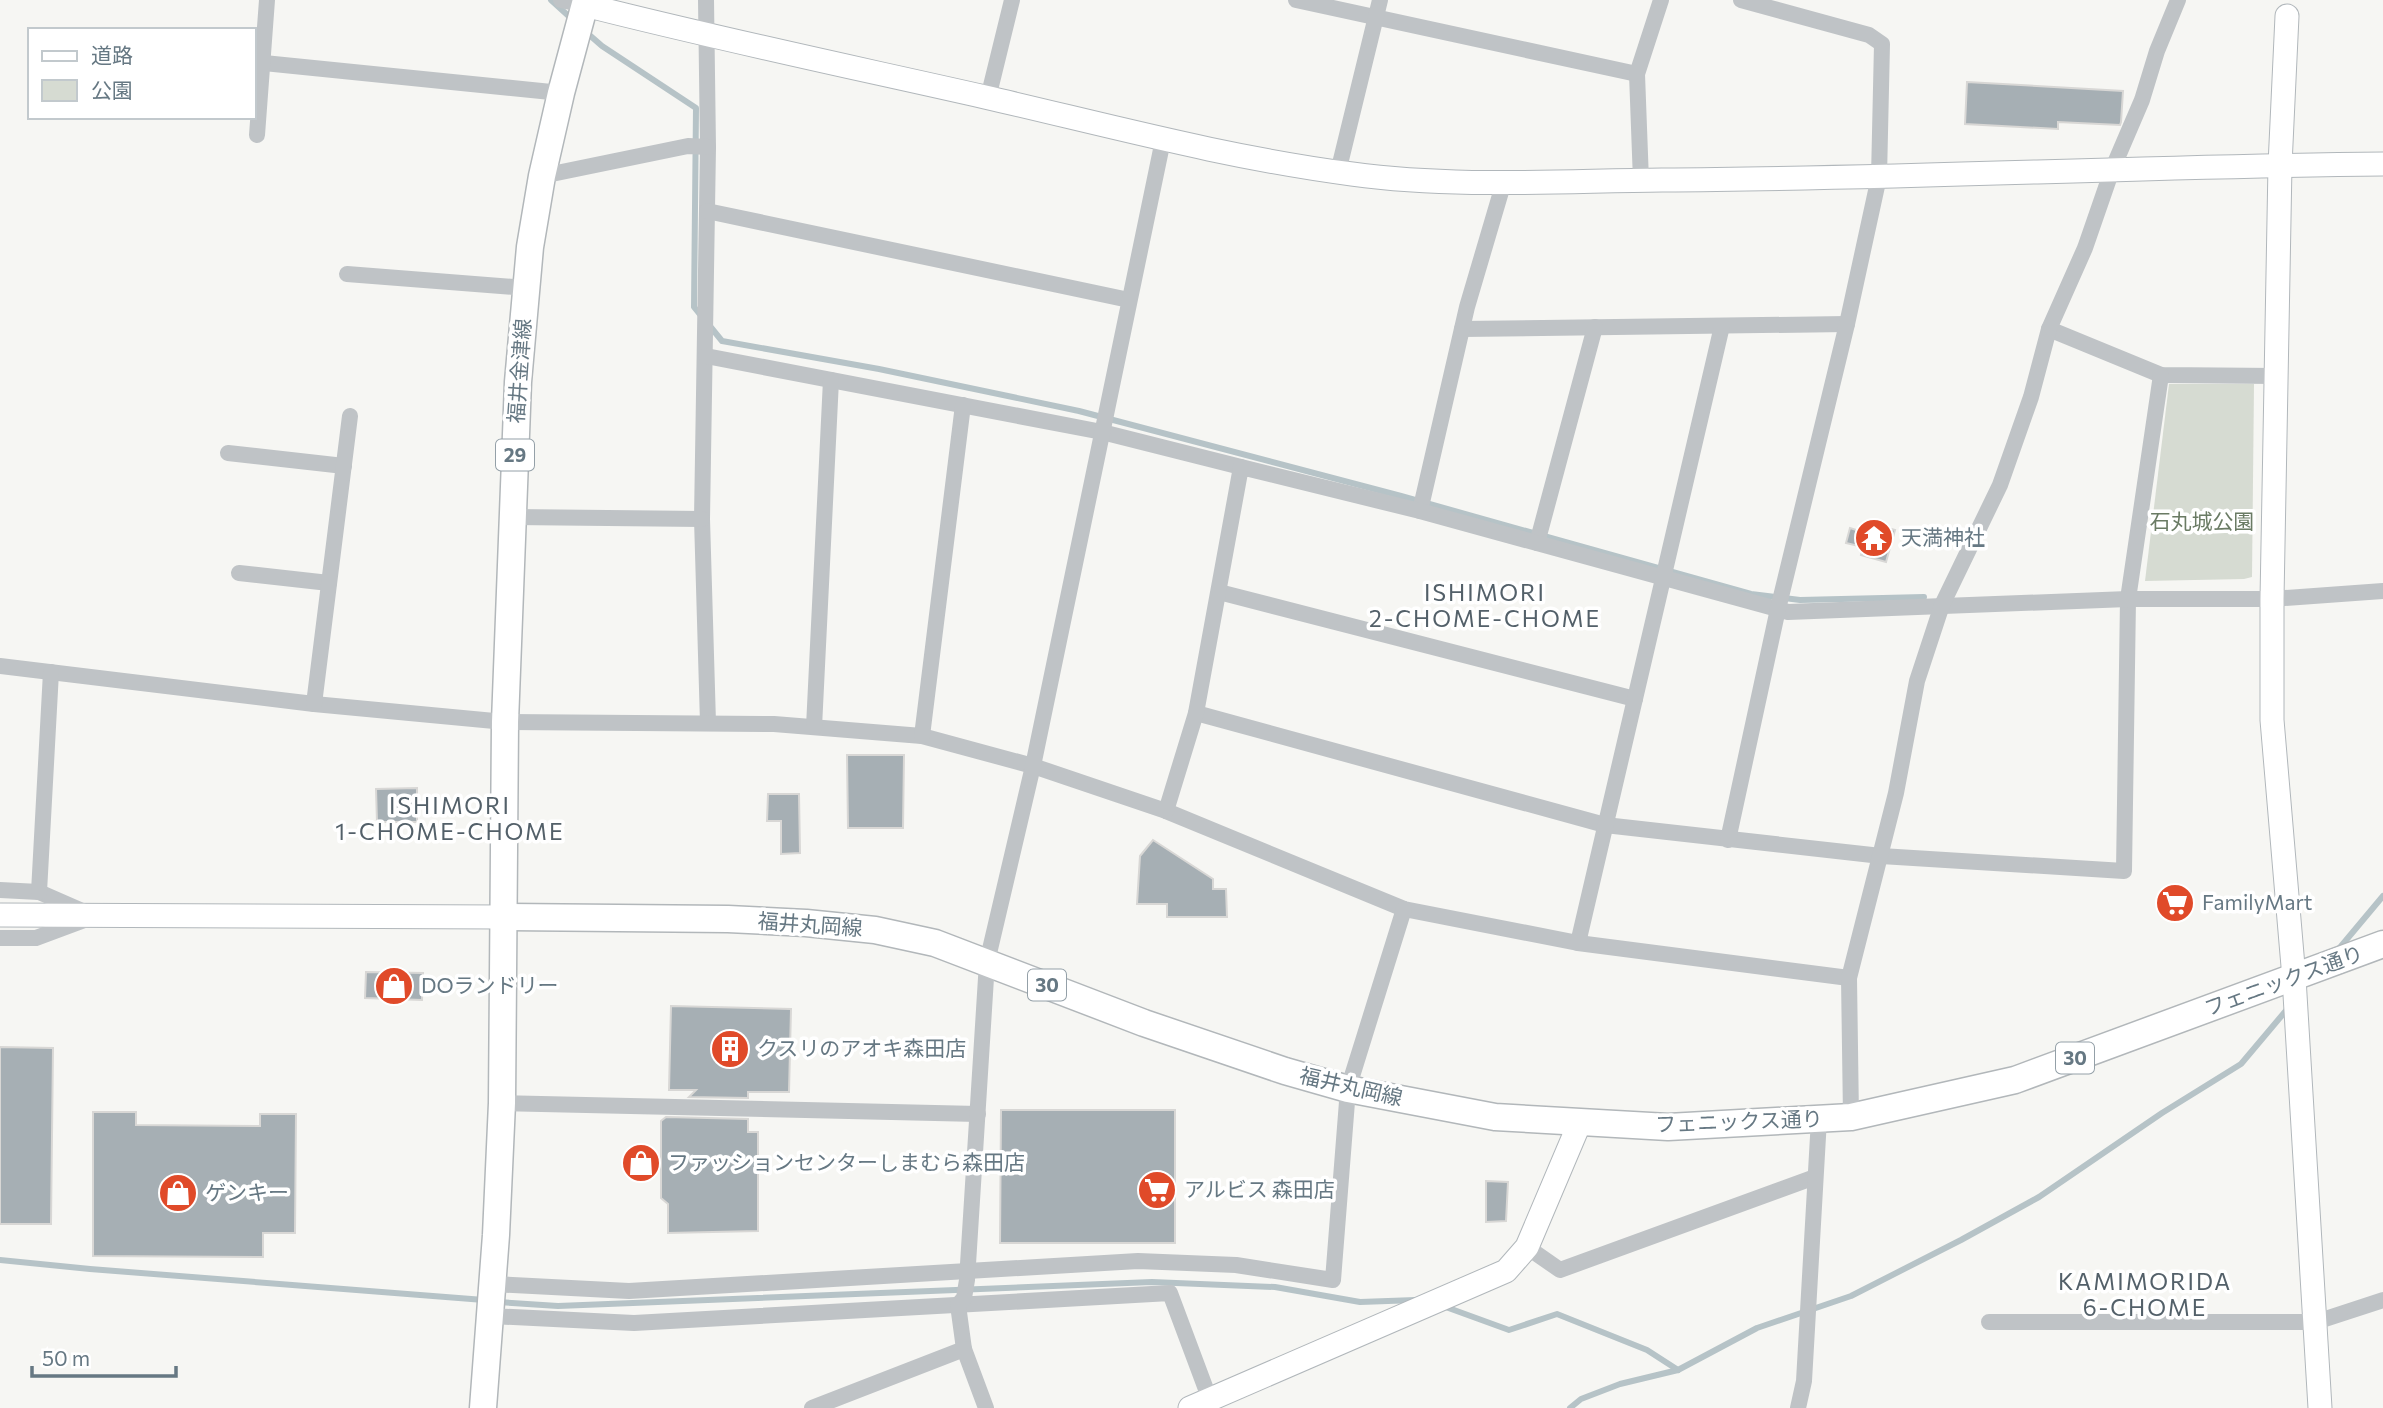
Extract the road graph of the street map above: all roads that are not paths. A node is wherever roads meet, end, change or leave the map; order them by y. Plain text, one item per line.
1 (267, 0) edge
2 (706, 0) edge
3 (1012, 0) edge
4 (1296, 0) edge
5 (1380, 0) edge
6 (1661, 0) edge
7 (1741, 0) edge
8 (2178, 0) edge
9 (577, 2) edge
10 (2287, 16) dead end
11 (1375, 19) junction
12 (707, 36) junction
13 (264, 63) junction
14 (1637, 74) junction
15 (561, 93) junction
16 (988, 98) junction
17 (257, 135) dead end
18 (1163, 140) junction
19 (708, 146) junction
20 (2383, 164) edge
21 (2280, 165) junction
22 (2112, 170) junction
23 (1338, 172) junction
24 (542, 176) junction
25 (1879, 177) junction
26 (1641, 181) junction
27 (1503, 185) junction
28 (707, 211) junction
29 (347, 274) dead end
30 (526, 288) junction
31 (1129, 300) junction
32 (1847, 324) junction
33 (1722, 326) junction
34 (1595, 327) junction
35 (1462, 329) junction
36 (2049, 329) junction
37 (706, 356) junction
38 (2161, 375) junction
39 (2276, 376) junction
40 (831, 380) junction
41 (963, 405) junction
42 (350, 416) dead end
43 (1102, 432) junction
44 (228, 453) dead end
45 (344, 466) junction
46 (1241, 467) junction
47 (1420, 511) junction
48 (513, 517) junction
49 (702, 519) junction
50 (1537, 543) junction
51 (239, 572) dead end
52 (1664, 577) junction
53 (329, 583) junction
54 (1219, 592) junction
55 (2383, 592) edge
56 (2128, 599) junction
57 (2272, 600) junction
58 (1942, 605) junction
59 (1778, 609) junction
60 (0, 666) edge
61 (51, 672) junction
62 (1635, 699) junction
63 (314, 704) junction
64 (1196, 713) junction
65 (505, 722) junction
66 (708, 723) junction
67 (814, 727) junction
68 (922, 736) junction
69 (1033, 766) junction
70 (1166, 811) junction
71 (1605, 825) junction
72 (1728, 840) junction
73 (1881, 856) junction
74 (0, 890) edge
75 (39, 892) junction
76 (1404, 909) junction
77 (0, 915) edge
78 (96, 916) junction
79 (503, 917) junction
80 (0, 938) edge
81 (1578, 943) junction
82 (2383, 944) edge
83 (987, 962) junction
84 (1849, 978) junction
85 (2294, 978) junction
86 (1348, 1089) junction
87 (502, 1103) junction
88 (978, 1114) junction
89 (1851, 1117) junction
90 (1819, 1119) junction
91 (1580, 1122) junction
92 (1815, 1177) junction
93 (1527, 1247) junction
94 (967, 1275) junction
95 (493, 1284) junction
96 (2383, 1300) edge
97 (961, 1302) junction
98 (491, 1317) junction
99 (1989, 1322) dead end
100 (2316, 1322) junction
101 (964, 1349) junction
102 (1200, 1404) edge
103 (483, 1408) edge
104 (812, 1408) edge
105 (986, 1408) edge
106 (1798, 1408) edge
107 (2320, 1408) edge

1 - 13 street
2 - 12 street
3 - 16 street
4 - 11 street
5 - 11 street
6 - 14 street
7 - 25 street
8 - 22 street
9 - 12 street
9 - 15 main road, 福井金津線 / 29
10 - 21 street
11 - 14 street
11 - 23 street
12 - 16 street
12 - 19 street
13 - 15 street
13 - 17 street
14 - 26 street
15 - 24 main road, 福井金津線 / 29
16 - 18 street
18 - 23 street
18 - 31 street
19 - 24 street
19 - 28 street
20 - 21 street
21 - 22 street
21 - 39 street
22 - 25 street
22 - 36 street
23 - 27 street
24 - 30 main road, 福井金津線 / 29
25 - 26 street
25 - 32 street
26 - 27 street
27 - 35 street
28 - 31 street
28 - 37 street
29 - 30 street
30 - 48 main road, 福井金津線 / 29
31 - 43 street
32 - 33 street
32 - 59 street
33 - 34 street
33 - 52 street
34 - 35 street
34 - 50 street
35 - 47 street
36 - 38 street
36 - 58 street
37 - 40 street
37 - 49 street
38 - 39 street
38 - 56 street
39 - 57 street
40 - 41 street
40 - 67 street
41 - 43 street
41 - 68 street
42 - 45 street
43 - 46 street
43 - 69 street
44 - 45 street
45 - 53 street
46 - 47 street
46 - 54 street
47 - 50 street
48 - 49 street
48 - 65 main road, 福井金津線 / 29
49 - 66 street
50 - 52 street
51 - 53 street
52 - 59 street
52 - 62 street
53 - 63 street
54 - 62 street
54 - 64 street
55 - 57 street
56 - 57 street
56 - 58 street
56 - 73 street
57 - 85 street
58 - 59 street
58 - 73 street
59 - 72 street
60 - 61 street
61 - 63 street
61 - 75 street
62 - 71 street
63 - 65 street
64 - 70 street
64 - 71 street
65 - 66 street
65 - 79 main road, 福井金津線 / 29
66 - 67 street
67 - 68 street
68 - 69 street
69 - 70 street
69 - 83 street
70 - 76 street
71 - 72 street
71 - 81 street
72 - 73 street
73 - 84 street
74 - 75 street
75 - 78 street
76 - 81 street
76 - 86 street
77 - 78 street
78 - 79 street
78 - 80 street
79 - 83 main road, 福井丸岡線 / 30
79 - 87 main road
81 - 84 street
82 - 85 main road, フェニックス通り / 30
83 - 86 main road, 福井丸岡線 / 30
83 - 88 street
84 - 89 street
85 - 89 main road, フェニックス通り / 30
85 - 100 street
86 - 91 main road, 福井丸岡線 / 30
86 - 94 street
87 - 88 street
87 - 95 main road
88 - 94 street
89 - 90 main road, フェニックス通り / 30
90 - 91 main road, フェニックス通り / 30
90 - 92 street
91 - 93 street
92 - 93 street
92 - 106 street
93 - 102 street
94 - 95 street
94 - 97 street
95 - 98 main road
96 - 100 street
97 - 98 street
97 - 101 street
97 - 102 street
98 - 103 main road
99 - 100 street
100 - 107 street
101 - 104 street
101 - 105 street

